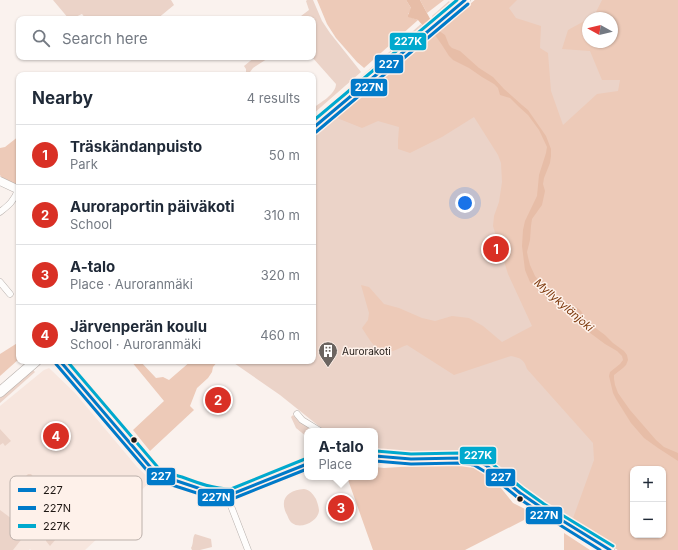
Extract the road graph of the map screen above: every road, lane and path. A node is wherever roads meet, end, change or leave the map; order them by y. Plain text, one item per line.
1 (464, 0) edge
2 (316, 125) edge
3 (0, 181) edge
4 (16, 189) edge
5 (16, 197) edge
6 (0, 212) edge
7 (0, 282) edge
8 (10, 294) dead end
9 (33, 364) edge
10 (63, 364) edge
11 (0, 392) edge
12 (297, 414) dead end
13 (315, 428) edge
14 (378, 457) edge
15 (304, 465) edge
16 (232, 494) junction
17 (248, 550) edge
18 (610, 550) edge

1 - 2 main road
3 - 4 street
5 - 6 street
7 - 8 street
9 - 11 main road
10 - 16 main road
12 - 13 street
14 - 18 main road
15 - 16 main road
16 - 17 street

